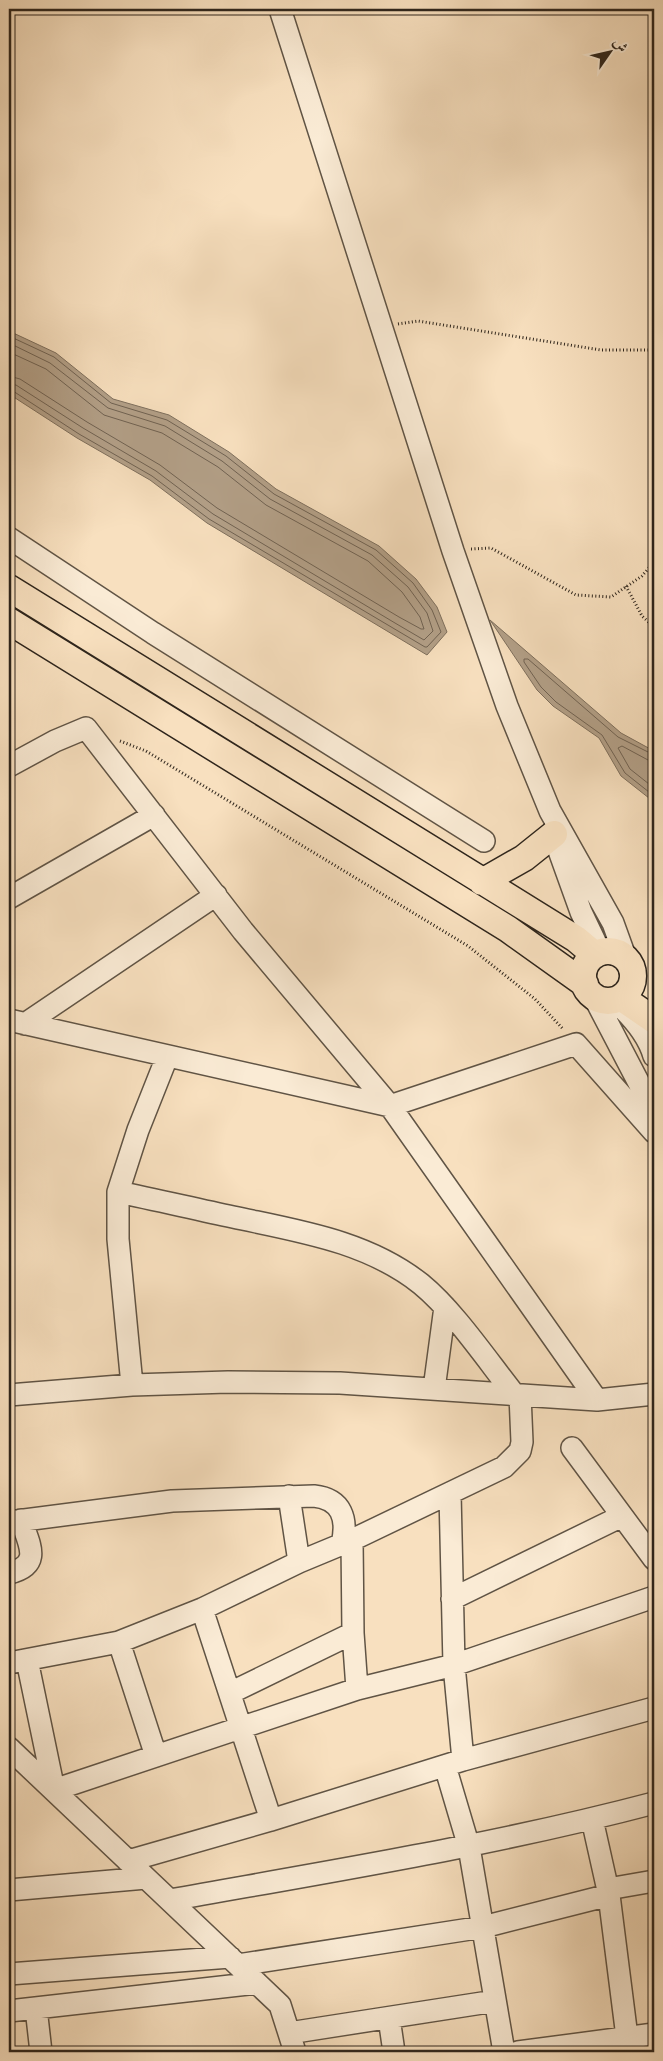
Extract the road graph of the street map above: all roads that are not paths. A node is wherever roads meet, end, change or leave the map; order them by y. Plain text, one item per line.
1 (280, 9) edge
2 (9, 538) edge
3 (9, 588) edge
4 (9, 621) edge
5 (9, 766) edge
6 (154, 815) junction
7 (552, 823) junction
8 (484, 841) dead end
9 (482, 882) junction
10 (216, 896) junction
11 (9, 898) edge
12 (597, 954) junction
13 (629, 964) junction
14 (654, 983) edge
15 (604, 994) junction
16 (654, 1020) edge
17 (17, 1022) edge
18 (654, 1056) edge
19 (167, 1057) junction
20 (390, 1106) junction
21 (654, 1112) edge
22 (654, 1132) edge
23 (118, 1192) junction
24 (444, 1307) junction
25 (132, 1385) junction
26 (434, 1389) junction
27 (9, 1394) edge
28 (654, 1394) edge
29 (517, 1395) junction
30 (597, 1400) junction
31 (572, 1448) dead end
32 (450, 1493) junction
33 (289, 1496) junction
34 (622, 1516) junction
35 (15, 1521) edge
36 (347, 1542) junction
37 (654, 1559) edge
38 (299, 1562) junction
39 (9, 1573) edge
40 (654, 1598) edge
41 (452, 1599) junction
42 (202, 1609) junction
43 (353, 1633) junction
44 (119, 1642) junction
45 (18, 1661) edge
46 (454, 1665) junction
47 (357, 1689) junction
48 (230, 1693) junction
49 (654, 1708) edge
50 (241, 1726) junction
51 (9, 1748) edge
52 (156, 1756) junction
53 (454, 1763) junction
54 (32, 1770) junction
55 (9, 1772) edge
56 (54, 1790) junction
57 (654, 1803) edge
58 (592, 1819) junction
59 (271, 1820) junction
60 (469, 1847) junction
61 (128, 1861) junction
62 (146, 1878) junction
63 (654, 1881) edge
64 (9, 1890) edge
65 (608, 1892) junction
66 (170, 1900) junction
67 (483, 1927) junction
68 (234, 1961) junction
69 (9, 1974) edge
70 (257, 1983) junction
71 (496, 2001) junction
72 (36, 2008) junction
73 (9, 2011) edge
74 (389, 2018) junction
75 (654, 2034) edge
76 (627, 2037) junction
77 (292, 2043) edge
78 (41, 2052) edge
79 (394, 2052) edge
80 (504, 2052) edge
81 (518, 2052) edge

1 - 7 street
2 - 8 street
3 - 9 main road
4 - 15 main road
5 - 6 street
6 - 10 street
6 - 11 street
7 - 9 main road
7 - 12 street
7 - 13 street
9 - 12 main road
10 - 17 street
10 - 20 street
12 - 13 main road
12 - 15 main road
13 - 14 main road
13 - 15 main road
15 - 16 main road
15 - 18 street
15 - 21 street
17 - 19 street
19 - 20 street
19 - 23 street
20 - 22 street
20 - 30 street
23 - 24 street
23 - 25 street
24 - 26 street
24 - 29 street
25 - 26 street
25 - 27 street
26 - 29 street
28 - 30 street
29 - 30 street
29 - 32 street
31 - 34 street
32 - 36 street
32 - 41 street
33 - 35 street
33 - 36 street
33 - 38 street
34 - 37 street
34 - 41 street
35 - 39 street
36 - 38 street
36 - 43 street
38 - 42 street
40 - 46 street
41 - 46 street
42 - 44 street
42 - 48 street
43 - 47 street
43 - 48 street
44 - 45 street
44 - 52 street
45 - 56 street
46 - 47 street
46 - 53 street
47 - 50 street
48 - 50 street
49 - 53 street
50 - 52 street
50 - 59 street
51 - 54 street
52 - 56 street
53 - 59 street
53 - 60 street
54 - 55 street
54 - 56 street
56 - 61 street
57 - 58 street
58 - 60 street
58 - 65 street
59 - 61 street
60 - 66 street
60 - 67 street
61 - 62 street
62 - 64 street
62 - 66 street
63 - 65 street
65 - 67 street
65 - 76 street
66 - 68 street
67 - 68 street
67 - 71 street
68 - 69 street
68 - 70 street
70 - 72 street
70 - 77 street
71 - 74 street
71 - 80 street
72 - 73 street
72 - 78 street
74 - 77 street
74 - 79 street
75 - 76 street
76 - 81 street

